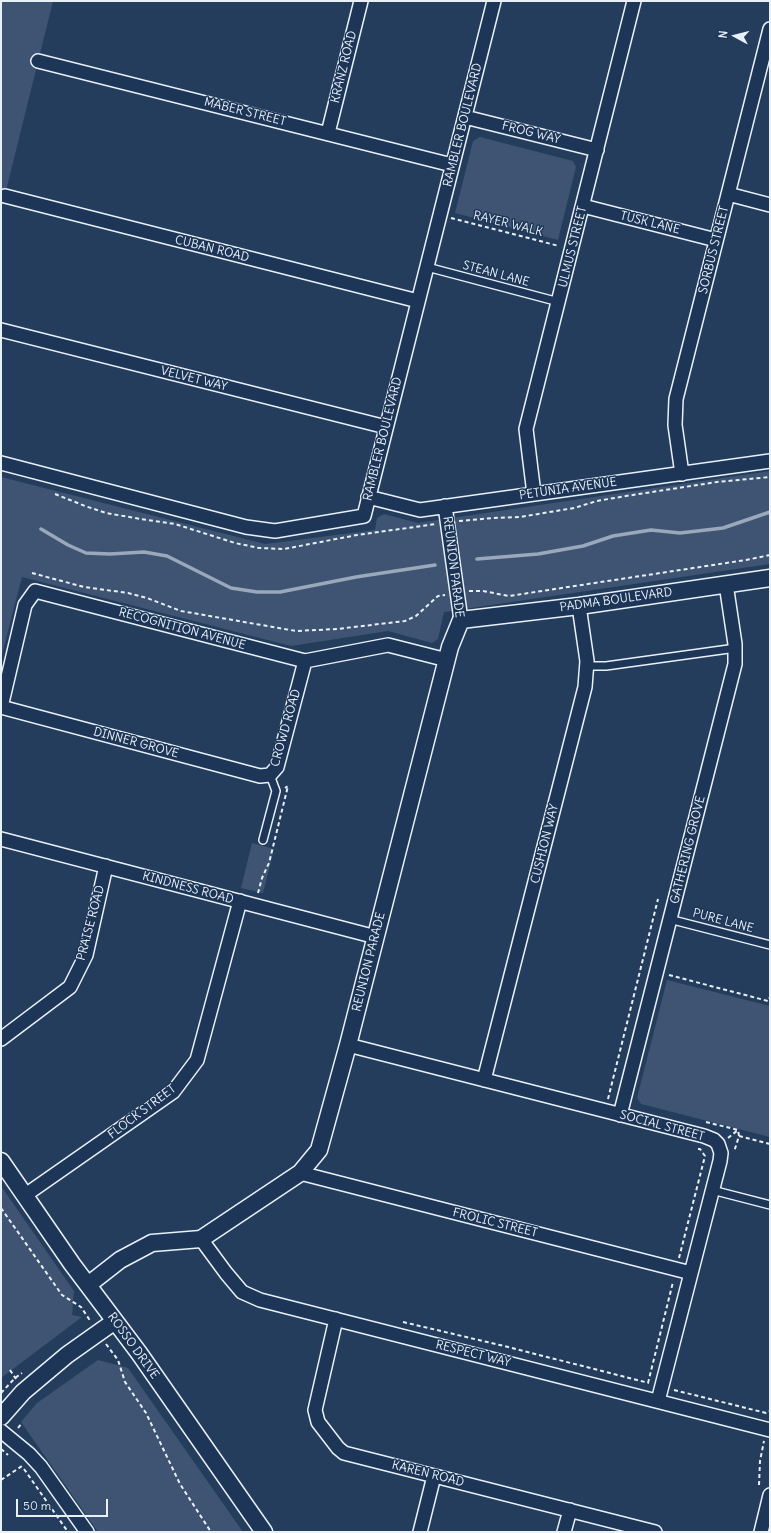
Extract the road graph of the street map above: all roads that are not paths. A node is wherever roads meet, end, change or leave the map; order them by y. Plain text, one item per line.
1 (494, 1) edge
2 (634, 1) edge
3 (357, 2) edge
4 (770, 29) edge
5 (38, 61) dead end
6 (466, 117) junction
7 (328, 133) junction
8 (597, 150) junction
9 (452, 165) junction
10 (728, 194) junction
11 (5, 196) dead end
12 (770, 205) edge
13 (583, 206) junction
14 (716, 240) junction
15 (427, 267) junction
16 (418, 301) junction
17 (559, 302) junction
18 (1, 330) edge
19 (386, 428) junction
20 (770, 461) edge
21 (1, 463) edge
22 (682, 474) junction
23 (534, 494) junction
24 (368, 497) junction
25 (445, 506) junction
26 (770, 578) edge
27 (726, 584) junction
28 (579, 606) junction
29 (461, 620) junction
30 (736, 648) junction
31 (447, 660) junction
32 (305, 661) junction
33 (588, 666) junction
34 (1, 707) edge
35 (270, 776) junction
36 (1, 839) edge
37 (263, 840) dead end
38 (106, 866) junction
39 (240, 902) junction
40 (670, 919) junction
41 (376, 937) junction
42 (770, 945) edge
43 (1, 1039) edge
44 (348, 1045) junction
45 (484, 1080) junction
46 (622, 1108) junction
47 (1, 1161) edge
48 (300, 1173) junction
49 (712, 1190) junction
50 (24, 1196) junction
51 (770, 1205) edge
52 (201, 1239) junction
53 (691, 1273) junction
54 (88, 1285) junction
55 (336, 1319) junction
56 (115, 1321) junction
57 (658, 1401) junction
58 (1, 1417) edge
59 (768, 1429) edge
60 (1, 1431) edge
61 (434, 1476) junction
62 (770, 1495) edge
63 (570, 1510) junction
64 (87, 1532) edge
65 (264, 1532) edge
66 (420, 1532) edge
67 (564, 1532) edge
68 (655, 1532) edge
69 (761, 1532) edge

1 - 6 street, RAMBLER BOULEVARD
2 - 8 street, ULMUS STREET
3 - 7 street, KRANZ ROAD
4 - 10 street, SORBUS STREET
5 - 7 street, MABER STREET
6 - 8 street, FROG WAY
6 - 9 street, RAMBLER BOULEVARD
7 - 9 street, MABER STREET
8 - 13 street, ULMUS STREET
9 - 15 street, RAMBLER BOULEVARD
10 - 12 street
10 - 14 street, SORBUS STREET
11 - 16 street, CUBAN ROAD
13 - 14 street, TUSK LANE
13 - 17 street, ULMUS STREET
14 - 22 street, SORBUS STREET
15 - 16 street, RAMBLER BOULEVARD
15 - 17 lane, STEAN LANE
16 - 19 street, RAMBLER BOULEVARD
17 - 23 street, ULMUS STREET
18 - 19 street, VELVET WAY
19 - 24 street, RAMBLER BOULEVARD
20 - 22 street, PETUNIA AVENUE
21 - 24 street, RAMBLER BOULEVARD
22 - 23 street, PETUNIA AVENUE
23 - 25 street, PETUNIA AVENUE
24 - 25 street, PETUNIA AVENUE
25 - 29 street, REUNION PARADE
26 - 27 street, PADMA BOULEVARD
27 - 28 street, PADMA BOULEVARD
27 - 30 street, GATHERING GROVE
28 - 29 street, PADMA BOULEVARD
28 - 33 street, CUSHION WAY
29 - 31 street, REUNION PARADE
30 - 33 lane
30 - 40 street, GATHERING GROVE
31 - 32 street, RECOGNITION AVENUE
31 - 41 street, REUNION PARADE
32 - 34 street, RECOGNITION AVENUE
32 - 35 street, CROWD ROAD
33 - 45 street, CUSHION WAY
34 - 35 street, DINNER GROVE
35 - 37 lane, CROWD ROAD
36 - 38 street, KINDNESS ROAD
38 - 39 street, KINDNESS ROAD
38 - 43 street, PRAISE ROAD
39 - 41 street, KINDNESS ROAD
39 - 50 street, FLOCK STREET
40 - 42 lane, PURE LANE
40 - 46 street, GATHERING GROVE
41 - 44 street, REUNION PARADE
44 - 45 street, SOCIAL STREET
44 - 48 street, REUNION PARADE
45 - 46 street, SOCIAL STREET
46 - 49 street, SOCIAL STREET
47 - 50 street, ROSSO DRIVE
48 - 52 street, REUNION PARADE
48 - 53 street, FROLIC STREET
49 - 51 lane
49 - 53 street, SOCIAL STREET
50 - 54 street, ROSSO DRIVE
52 - 54 street
52 - 55 street, RESPECT WAY
53 - 57 street, SOCIAL STREET
54 - 56 street, ROSSO DRIVE
55 - 57 street, RESPECT WAY
55 - 61 street, KAREN ROAD
56 - 58 street
56 - 65 street, ROSSO DRIVE
57 - 59 street, RESPECT WAY
60 - 64 street
61 - 63 street, KAREN ROAD
61 - 66 street
62 - 69 street
63 - 67 street
63 - 68 street, KAREN ROAD

